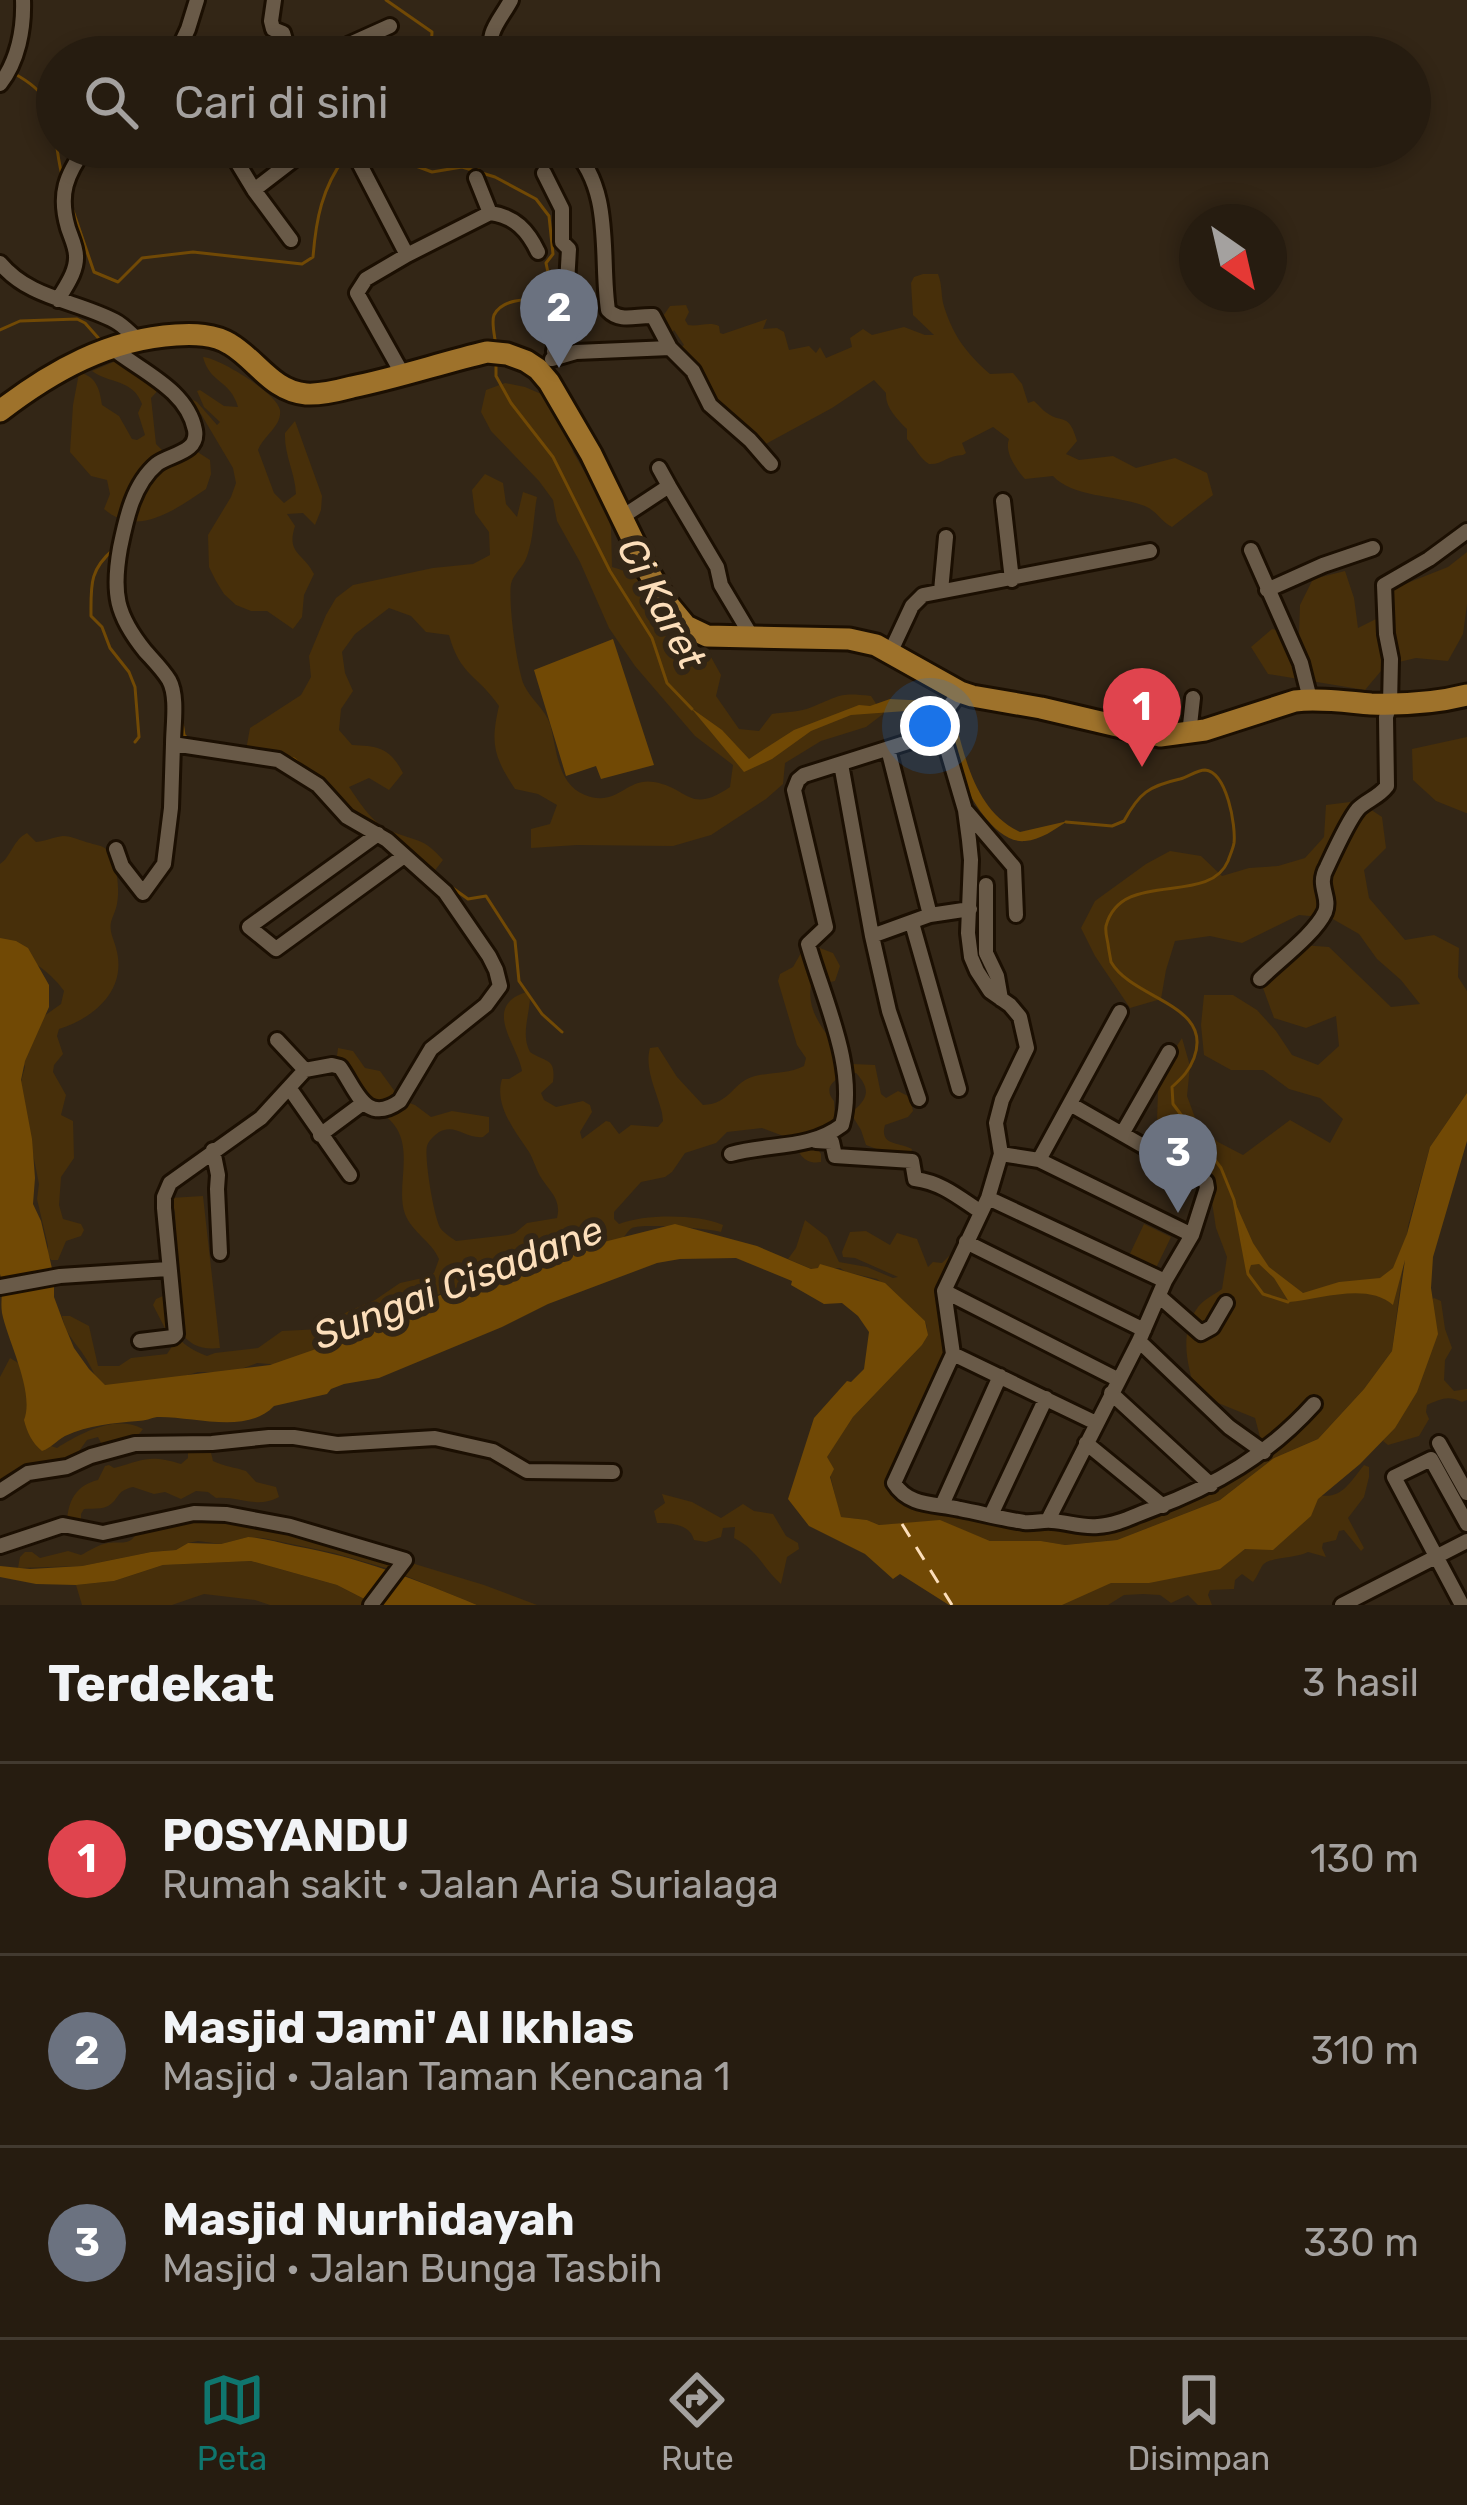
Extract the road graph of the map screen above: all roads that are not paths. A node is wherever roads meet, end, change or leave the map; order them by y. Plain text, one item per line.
1 (23, 0) edge
2 (196, 0) edge
3 (274, 0) edge
4 (511, 0) edge
5 (390, 26) dead end
6 (185, 36) edge
7 (284, 36) edge
8 (368, 36) edge
9 (489, 36) edge
10 (3, 81) edge
11 (72, 168) edge
12 (241, 168) edge
13 (283, 168) edge
14 (360, 168) edge
15 (585, 168) edge
16 (544, 173) dead end
17 (476, 178) dead end
18 (254, 190) junction
19 (490, 212) junction
20 (290, 240) dead end
21 (538, 252) dead end
22 (407, 255) junction
23 (0, 262) edge
24 (58, 300) junction
25 (138, 340) junction
26 (670, 348) junction
27 (99, 351) junction
28 (546, 363) junction
29 (403, 375) junction
30 (0, 411) edge
31 (771, 464) dead end
32 (659, 468) dead end
33 (669, 486) junction
34 (1003, 500) dead end
35 (622, 517) junction
36 (1467, 531) edge
37 (946, 537) dead end
38 (1373, 548) dead end
39 (1251, 550) dead end
40 (1150, 551) dead end
41 (1012, 580) junction
42 (1267, 590) junction
43 (941, 591) junction
44 (752, 638) junction
45 (890, 653) junction
46 (961, 692) junction
47 (1467, 695) edge
48 (1193, 698) dead end
49 (1310, 699) junction
50 (1390, 704) junction
51 (931, 732) junction
52 (1189, 734) junction
53 (173, 744) junction
54 (888, 749) junction
55 (842, 764) junction
56 (965, 811) junction
57 (378, 834) junction
58 (116, 849) dead end
59 (404, 856) junction
60 (986, 885) dead end
61 (970, 909) junction
62 (930, 915) junction
63 (1016, 915) dead end
64 (912, 923) junction
65 (872, 936) junction
66 (1260, 979) dead end
67 (1001, 999) junction
68 (1120, 1012) dead end
69 (277, 1040) dead end
70 (1168, 1052) dead end
71 (305, 1070) junction
72 (290, 1089) junction
73 (959, 1089) dead end
74 (919, 1099) dead end
75 (363, 1103) junction
76 (1070, 1104) junction
77 (1122, 1134) junction
78 (320, 1135) junction
79 (808, 1142) junction
80 (213, 1150) junction
81 (731, 1154) dead end
82 (1001, 1154) junction
83 (1039, 1160) junction
84 (350, 1175) dead end
85 (984, 1205) junction
86 (1192, 1235) junction
87 (966, 1242) junction
88 (220, 1252) dead end
89 (168, 1269) junction
90 (1165, 1281) junction
91 (0, 1287) edge
92 (944, 1291) junction
93 (1160, 1297) junction
94 (1226, 1303) dead end
95 (1142, 1335) junction
96 (140, 1341) dead end
97 (953, 1354) junction
98 (1000, 1376) junction
99 (1115, 1387) junction
100 (1046, 1398) junction
101 (1314, 1404) dead end
102 (1096, 1423) junction
103 (1439, 1443) dead end
104 (1086, 1444) junction
105 (1264, 1452) junction
106 (613, 1472) dead end
107 (1211, 1485) junction
108 (0, 1491) edge
109 (1467, 1493) edge
110 (942, 1505) junction
111 (1163, 1505) junction
112 (992, 1515) junction
113 (1048, 1520) junction
114 (1467, 1524) edge
115 (1467, 1541) edge
116 (0, 1546) edge
117 (1435, 1558) junction
118 (371, 1605) edge
119 (1342, 1605) edge
120 (1462, 1605) edge

1 - 10 street
2 - 6 street
3 - 7 street
4 - 9 street
5 - 8 street
11 - 24 street
12 - 18 street
13 - 18 street
14 - 22 street
15 - 26 street
16 - 28 street
17 - 19 street
18 - 20 street
19 - 21 street
19 - 22 street
22 - 29 street
23 - 24 street
24 - 25 street
25 - 27 main road
25 - 29 main road
26 - 28 street
26 - 31 street
27 - 30 main road
27 - 53 street
28 - 29 main road
28 - 35 main road
32 - 33 street
33 - 35 street
33 - 44 street
34 - 41 street
35 - 44 main road
36 - 50 street
37 - 43 street
38 - 42 street
39 - 42 street
40 - 41 street
41 - 43 street
42 - 49 street
43 - 45 street
44 - 45 main road
45 - 46 main road
46 - 51 street
46 - 52 main road
47 - 50 main road
48 - 52 street
49 - 50 main road
49 - 52 main road
50 - 66 street
51 - 54 street
51 - 56 street
53 - 57 street
53 - 58 street
54 - 55 street
54 - 62 street
55 - 65 street
55 - 79 street
56 - 61 street
56 - 63 street
57 - 59 street
57 - 59 street
59 - 75 street
60 - 67 street
61 - 62 street
61 - 67 street
62 - 64 street
64 - 65 street
64 - 73 street
65 - 74 street
67 - 82 street
68 - 76 street
69 - 71 street
70 - 77 street
71 - 72 street
71 - 75 street
72 - 78 street
72 - 80 street
75 - 78 street
76 - 77 street
76 - 83 street
77 - 86 street
78 - 84 street
79 - 81 street
79 - 85 street
80 - 88 street
80 - 89 street
82 - 83 street
82 - 85 street
83 - 86 street
85 - 87 street
85 - 90 street
86 - 90 street
87 - 92 street
87 - 95 street
89 - 91 street
89 - 96 street
90 - 93 street
92 - 97 street
92 - 99 street
93 - 94 street
93 - 95 street
95 - 99 street
95 - 105 street
97 - 98 street
97 - 110 street
98 - 100 street
98 - 110 street
99 - 102 street
99 - 107 street
100 - 102 street
100 - 112 street
101 - 105 street
102 - 104 street
103 - 109 street
104 - 111 street
104 - 113 street
105 - 107 street
106 - 108 street
107 - 111 street
110 - 112 street
111 - 113 street
112 - 113 street
114 - 117 street
115 - 117 street
116 - 118 street
117 - 119 street
117 - 120 street

